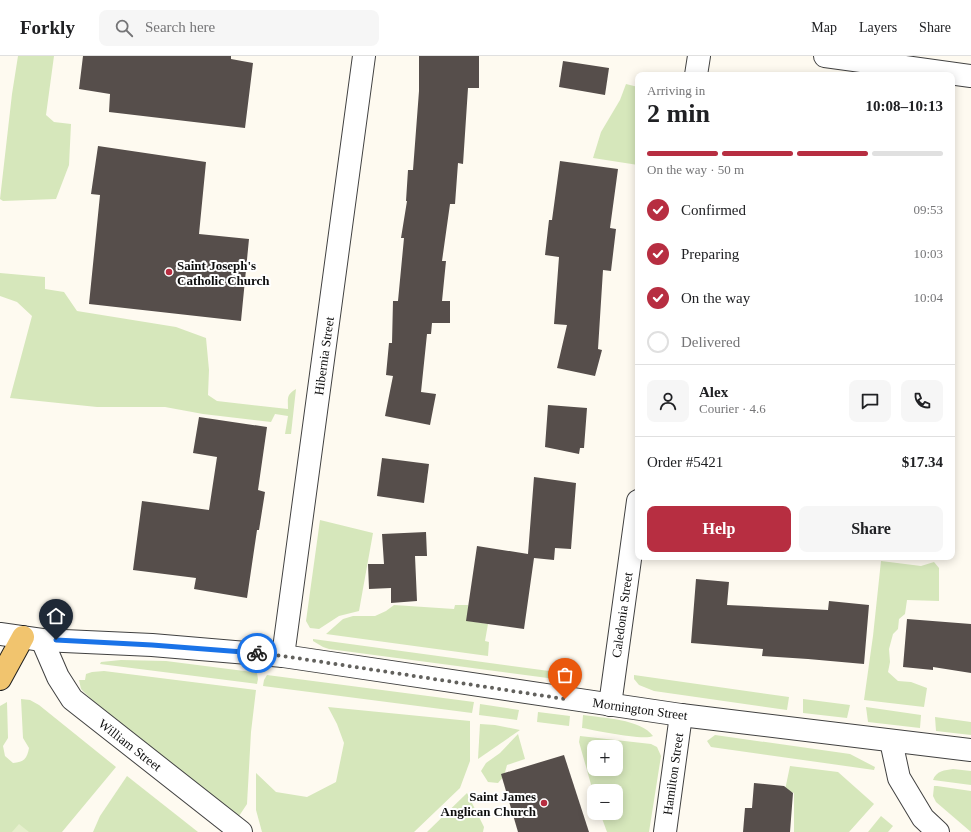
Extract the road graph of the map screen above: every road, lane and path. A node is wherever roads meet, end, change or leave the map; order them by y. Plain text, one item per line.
1 (364, 56) edge
2 (699, 56) edge
3 (825, 56) edge
4 (696, 72) edge
5 (942, 72) edge
6 (955, 74) edge
7 (971, 76) edge
8 (635, 523) edge
9 (0, 634) edge
10 (33, 639) junction
11 (283, 656) junction
12 (0, 679) edge
13 (610, 705) junction
14 (681, 715) junction
15 (891, 741) junction
16 (971, 750) edge
17 (241, 832) edge
18 (665, 832) edge
19 (938, 832) edge

1 - 11 street, Hibernia Street
2 - 4 street
3 - 5 street
6 - 7 street
8 - 13 street, Caledonia Street
9 - 10 street, Mornington Street
10 - 11 street, Mornington Street
10 - 12 main road
10 - 17 street, William Street
11 - 13 street, Mornington Street
13 - 14 street, Mornington Street
14 - 15 street, Mornington Street
14 - 18 street, Hamilton Street
15 - 16 street, Mornington Street
15 - 19 street

